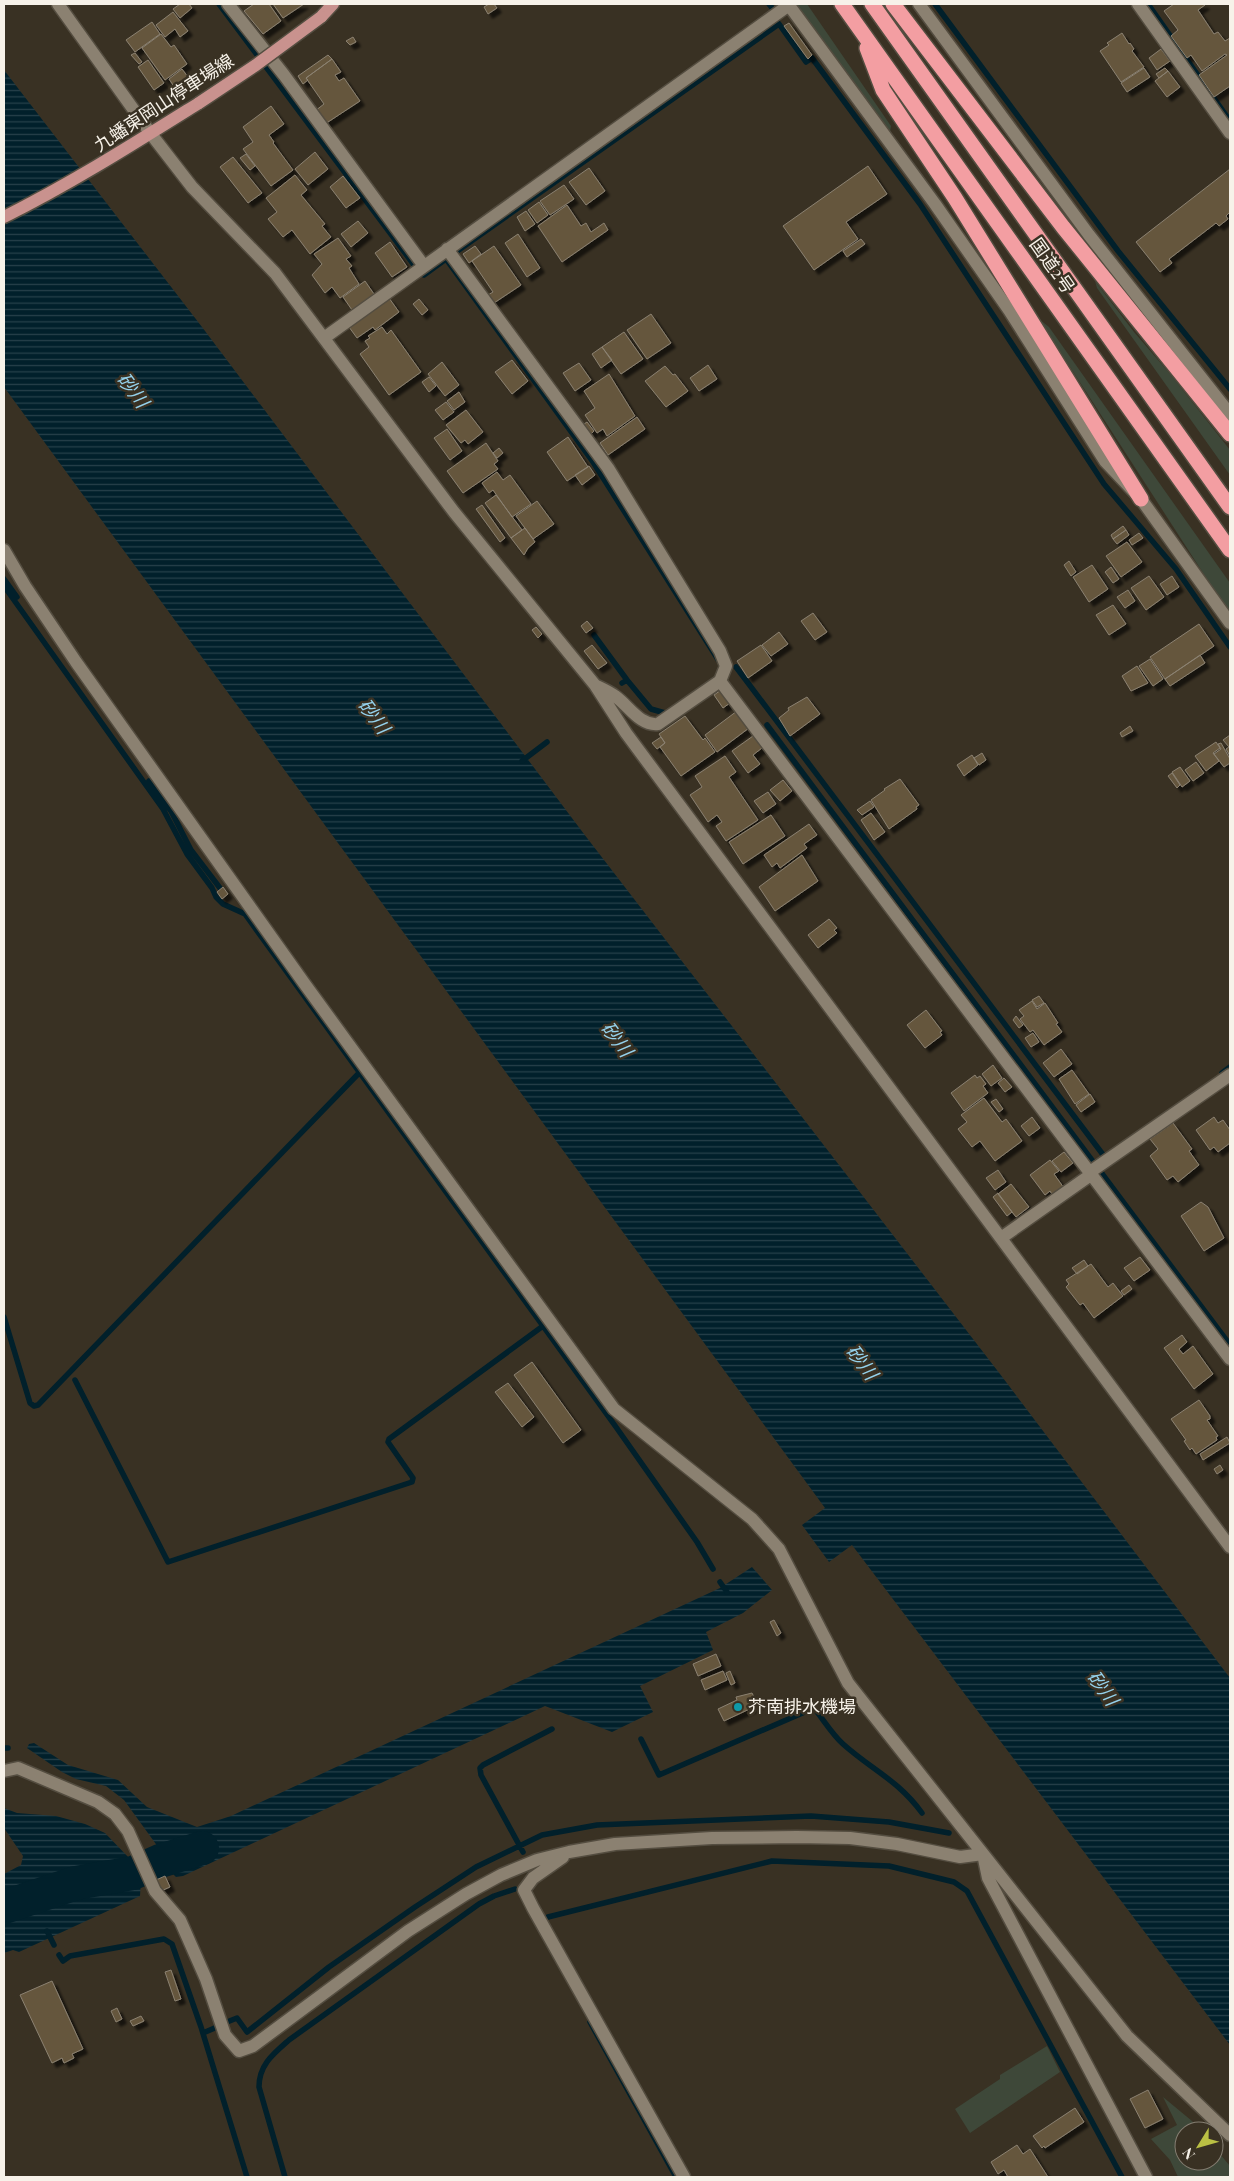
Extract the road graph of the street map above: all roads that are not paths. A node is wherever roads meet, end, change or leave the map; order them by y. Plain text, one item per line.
1 (228, 4) edge
2 (333, 4) edge
3 (788, 4) edge
4 (842, 4) edge
5 (872, 4) edge
6 (893, 4) edge
7 (919, 4) edge
8 (1138, 4) edge
9 (64, 6) edge
10 (859, 27) junction
11 (1230, 133) edge
12 (150, 134) junction
13 (4, 217) edge
14 (451, 253) junction
15 (420, 269) junction
16 (324, 338) junction
17 (1230, 418) edge
18 (1230, 434) edge
19 (1141, 498) junction
20 (1230, 507) edge
21 (4, 550) edge
22 (1230, 550) edge
23 (1230, 623) edge
24 (720, 681) junction
25 (595, 684) junction
26 (1230, 1075) edge
27 (1093, 1171) junction
28 (1001, 1238) junction
29 (1230, 1359) edge
30 (1230, 1547) edge
31 (4, 1771) edge
32 (569, 1852) junction
33 (983, 1854) junction
34 (1230, 2135) edge
35 (684, 2177) edge
36 (1146, 2177) edge

1 - 15 street
2 - 12 main road, 九蟠東岡山停車場線, bridge
3 - 14 street
3 - 19 street
4 - 10 highway, 国道2号
5 - 20 highway, 国道2号
6 - 18 highway
7 - 17 street
8 - 11 street
9 - 12 street
10 - 19 highway
10 - 22 highway, 国道2号
12 - 13 main road, 九蟠東岡山停車場線
12 - 16 street
14 - 15 street
14 - 24 street
15 - 16 street
16 - 25 street
19 - 23 street
21 - 33 street
24 - 25 street
24 - 27 street
25 - 28 street
26 - 27 street
27 - 28 street
27 - 29 street
28 - 30 street
31 - 32 street
32 - 33 street
32 - 35 street
33 - 34 street
33 - 36 street

